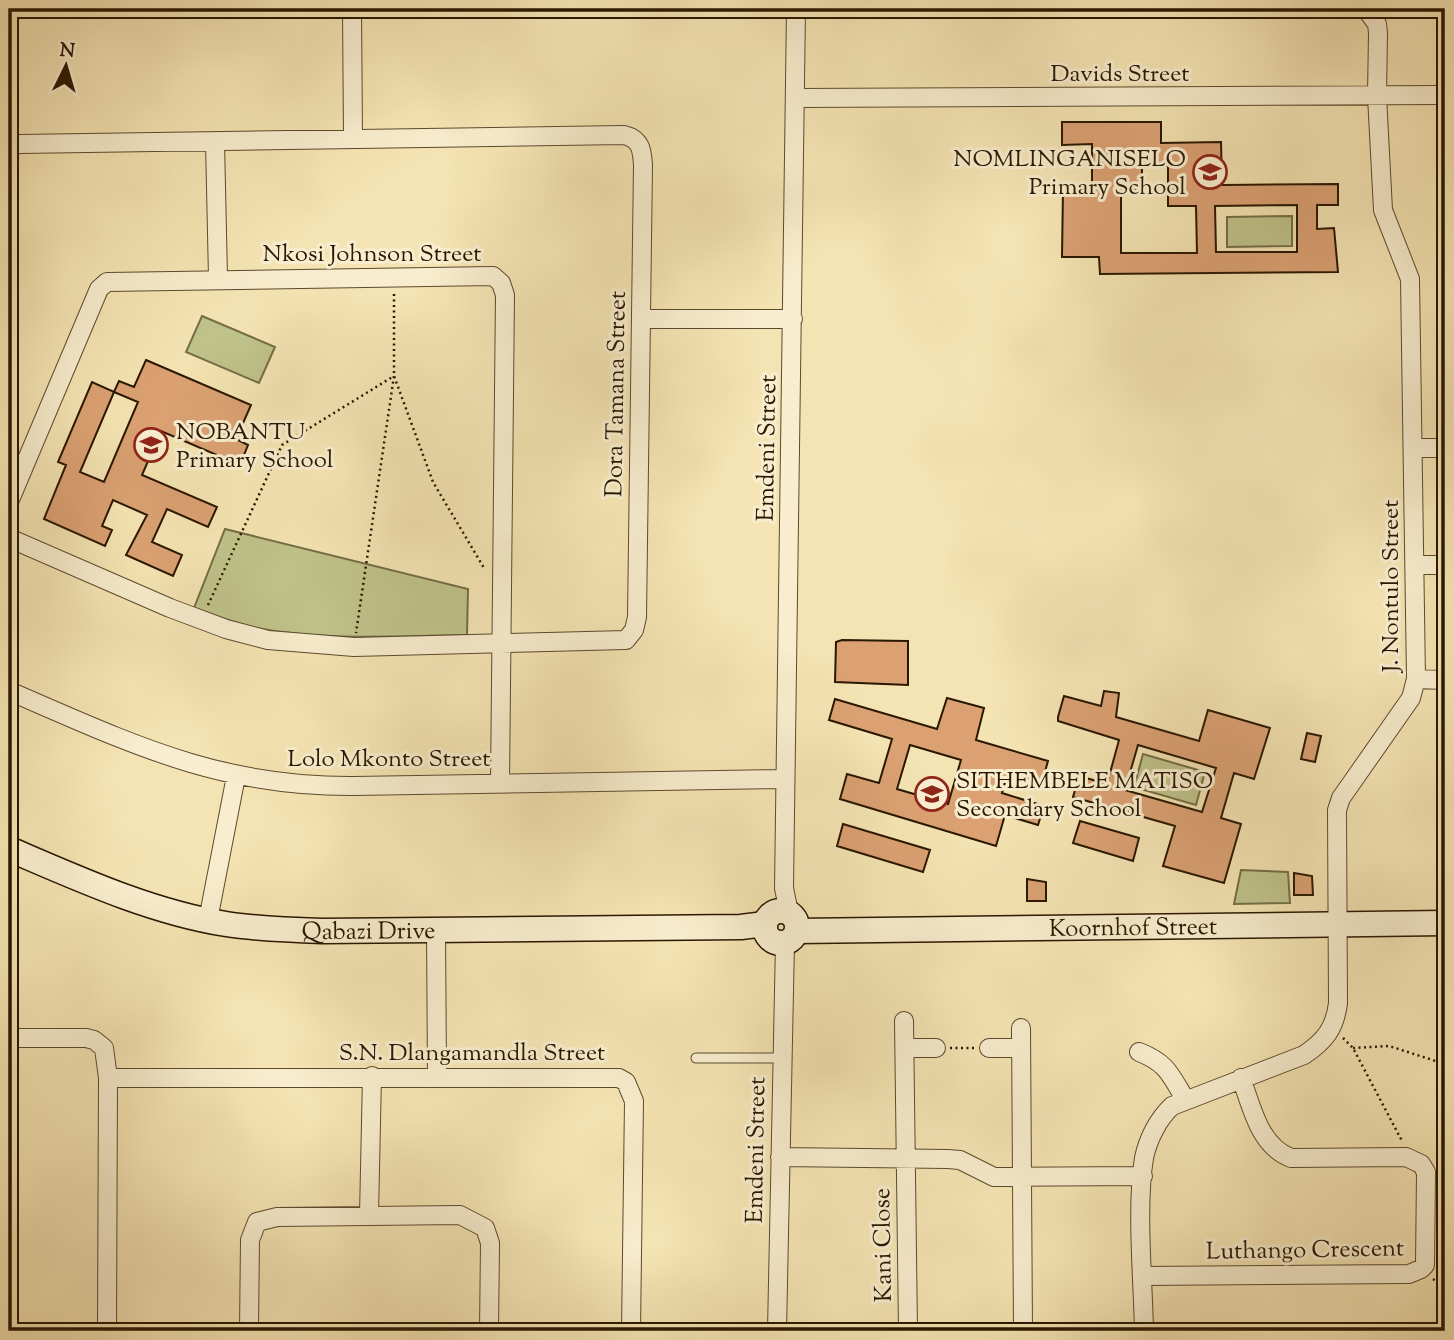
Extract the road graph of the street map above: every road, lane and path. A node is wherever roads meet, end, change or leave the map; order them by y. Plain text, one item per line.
1 (352, 9) edge
2 (796, 9) edge
3 (1366, 9) edge
4 (1445, 95) edge
5 (1377, 96) junction
6 (796, 99) junction
7 (354, 139) junction
8 (215, 142) junction
9 (9, 148) edge
10 (393, 276) junction
11 (218, 278) junction
12 (641, 318) junction
13 (793, 319) junction
14 (394, 376) junction
15 (1445, 448) edge
16 (1415, 449) junction
17 (9, 502) edge
18 (9, 538) edge
19 (1416, 565) junction
20 (1445, 565) edge
21 (484, 568) dead end
22 (202, 620) junction
23 (502, 644) junction
24 (354, 647) junction
25 (1416, 679) junction
26 (1445, 680) edge
27 (9, 691) edge
28 (236, 776) junction
29 (785, 779) junction
30 (500, 783) junction
31 (9, 849) edge
32 (208, 920) junction
33 (1337, 923) junction
34 (1444, 923) edge
35 (781, 927) junction
36 (436, 930) junction
37 (1442, 974) dead end
38 (904, 1021) dead end
39 (1333, 1027) junction
40 (1021, 1028) dead end
41 (9, 1038) edge
42 (905, 1048) junction
43 (936, 1048) joint
44 (989, 1048) joint
45 (1021, 1048) junction
46 (1353, 1048) junction
47 (1139, 1052) dead end
48 (696, 1058) dead end
49 (781, 1058) junction
50 (1445, 1064) edge
51 (437, 1075) junction
52 (372, 1076) junction
53 (107, 1078) junction
54 (1241, 1078) junction
55 (1185, 1099) junction
56 (779, 1157) junction
57 (1406, 1157) junction
58 (906, 1158) junction
59 (1143, 1177) junction
60 (1022, 1178) junction
61 (369, 1215) junction
62 (1421, 1269) junction
63 (1143, 1276) junction
64 (107, 1331) edge
65 (249, 1331) edge
66 (489, 1331) edge
67 (631, 1331) edge
68 (777, 1331) edge
69 (908, 1331) edge
70 (1023, 1331) edge
71 (1144, 1331) edge
72 (1445, 1331) edge

1 - 7 street
2 - 6 street, Emdeni Street
3 - 5 street, J. Nontulo Street
4 - 5 street, Davids Street
5 - 6 street, Davids Street
5 - 16 street, J. Nontulo Street
6 - 13 street, Emdeni Street
7 - 8 street, Dora Tamana Street
7 - 12 street, Dora Tamana Street
8 - 9 street, Dora Tamana Street
8 - 11 street
10 - 11 street, Nkosi Johnson Street
10 - 14 path
10 - 23 street, Nkosi Johnson Street
11 - 17 street, Nkosi Johnson Street
12 - 13 street
12 - 23 street, Dora Tamana Street
13 - 29 street, Emdeni Street
14 - 21 path
14 - 22 path
14 - 24 path
15 - 16 street
16 - 19 street, J. Nontulo Street
18 - 22 street, Dora Tamana Street
19 - 20 street
19 - 25 street, J. Nontulo Street
22 - 24 street, Dora Tamana Street
23 - 24 street, Dora Tamana Street
23 - 30 street, Nkosi Johnson Street
25 - 26 street
25 - 33 street, J. Nontulo Street
27 - 28 street, Lolo Mkonto Street
28 - 30 street, Lolo Mkonto Street
28 - 32 street
29 - 30 street, Lolo Mkonto Street
29 - 35 street, Emdeni Street
31 - 32 street, Qabazi Drive
32 - 36 street, Qabazi Drive
33 - 34 street, Koornhof Street
33 - 35 street, Koornhof Street
33 - 39 street, J. Nontulo Street
34 - 37 lane
35 - 36 street, Qabazi Drive
35 - 49 street, Emdeni Street
36 - 51 street
38 - 42 street, Kani Close
39 - 46 path
39 - 54 street
40 - 45 street
41 - 53 street
42 - 43 street
42 - 58 street, Kani Close
43 - 44 path
44 - 45 street
45 - 60 street
46 - 50 path
46 - 57 path
47 - 55 street
48 - 49 lane
49 - 56 street, Emdeni Street
51 - 52 street, S.N. Dlangamandla Street
51 - 67 street, S.N. Dlangamandla Street
52 - 53 street, S.N. Dlangamandla Street
52 - 61 street
53 - 64 street
54 - 55 street
54 - 57 street
55 - 59 street
56 - 58 street
56 - 68 street, Emdeni Street
57 - 62 street, Luthango Crescent
58 - 60 street
58 - 69 street, Kani Close
59 - 60 street
59 - 63 street
60 - 70 street
61 - 65 street
61 - 66 street
62 - 63 street, Luthango Crescent
62 - 72 path
63 - 71 street

